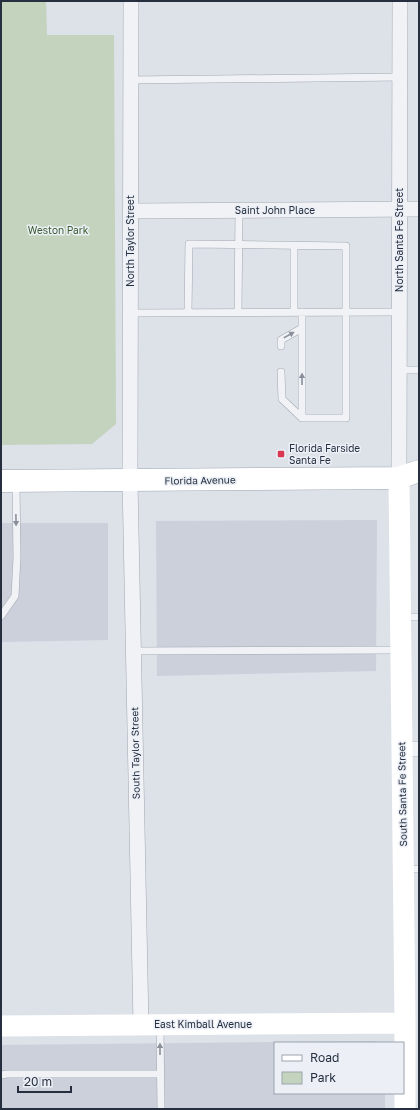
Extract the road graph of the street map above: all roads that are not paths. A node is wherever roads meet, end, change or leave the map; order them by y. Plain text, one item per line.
1 (131, 1) edge
2 (400, 1) edge
3 (400, 77) junction
4 (131, 80) junction
5 (400, 209) junction
6 (419, 209) edge
7 (239, 210) junction
8 (130, 211) junction
9 (240, 244) junction
10 (294, 246) junction
11 (302, 312) junction
12 (347, 312) junction
13 (399, 312) junction
14 (130, 313) junction
15 (188, 313) junction
16 (238, 313) junction
17 (294, 313) junction
18 (302, 328) junction
19 (281, 346) dead end
20 (399, 370) junction
21 (419, 370) edge
22 (282, 372) dead end
23 (302, 418) junction
24 (419, 471) edge
25 (398, 478) junction
26 (130, 480) junction
27 (8, 481) edge
28 (419, 488) edge
29 (1, 616) edge
30 (409, 617) edge
31 (400, 650) junction
32 (133, 651) junction
33 (410, 749) edge
34 (411, 869) edge
35 (405, 1023) junction
36 (151, 1025) junction
37 (1, 1026) edge
38 (160, 1074) junction
39 (1, 1075) edge
40 (407, 1101) edge
41 (161, 1109) edge

1 - 4 street, North Taylor Street
2 - 3 street, North Santa Fe Street
3 - 4 lane
3 - 5 street, North Santa Fe Street
4 - 8 street, North Taylor Street
5 - 6 street, Saint John Place
5 - 7 street, Saint John Place
5 - 13 street, North Santa Fe Street
7 - 8 street, Saint John Place
7 - 9 lane
8 - 14 street, North Taylor Street
9 - 10 lane
9 - 15 lane
9 - 16 lane
10 - 12 lane
10 - 17 lane
11 - 12 lane
11 - 17 lane
11 - 18 lane
12 - 13 lane
12 - 23 lane
13 - 20 street, North Santa Fe Street
14 - 15 lane
14 - 26 street, North Taylor Street
15 - 16 lane
16 - 17 lane
19 -> 18 lane
23 -> 18 lane
20 - 21 lane
20 - 25 street, North Santa Fe Street
22 - 23 lane
24 - 25 main road, Florida Avenue
25 - 26 main road, Florida Avenue
25 - 28 main road, Florida Avenue
25 - 30 street, South Santa Fe Street
26 - 27 main road, Florida Avenue
26 - 32 street, South Taylor Street
27 -> 29 lane
30 - 31 street, South Santa Fe Street
31 - 32 lane
31 - 33 street, South Santa Fe Street
32 - 36 street, South Taylor Street
33 - 34 street, South Santa Fe Street
34 - 35 street, South Santa Fe Street
35 - 36 street, East Kimball Avenue
35 - 40 street, South Santa Fe Street
36 - 37 street, East Kimball Avenue
38 -> 36 lane
38 - 39 lane
38 - 41 lane

